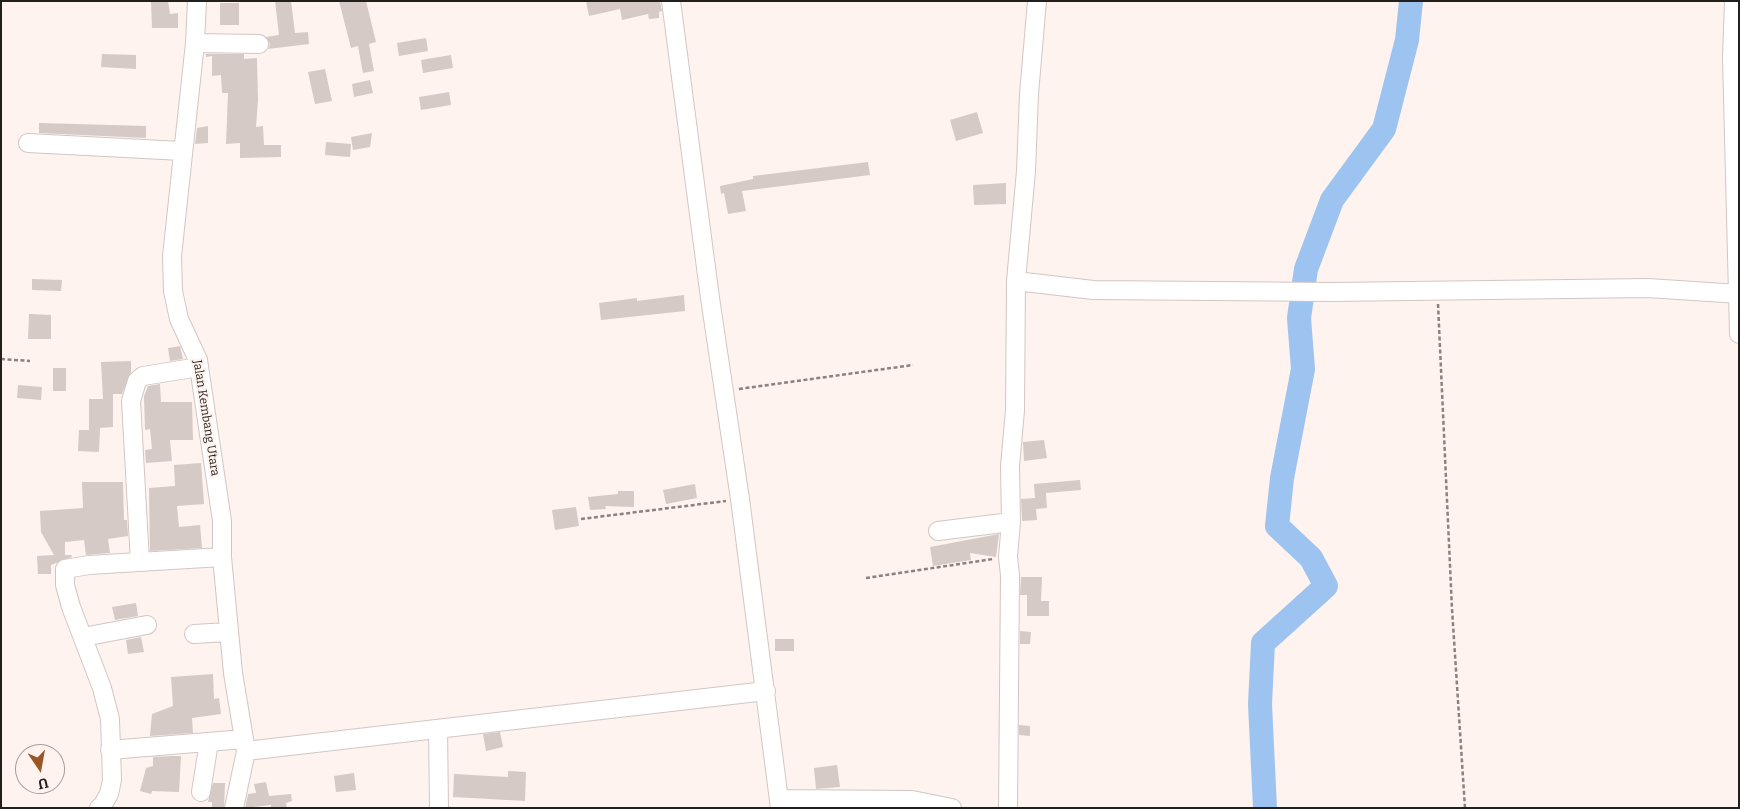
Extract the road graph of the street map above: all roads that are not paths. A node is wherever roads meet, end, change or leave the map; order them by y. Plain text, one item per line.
1 (197, 1) edge
2 (671, 1) edge
3 (1038, 1) edge
4 (1734, 1) edge
5 (195, 43) junction
6 (260, 44) dead end
7 (28, 143) dead end
8 (182, 150) junction
9 (1016, 281) junction
10 (1738, 294) edge
11 (1739, 334) edge
12 (199, 367) junction
13 (1011, 522) junction
14 (938, 531) dead end
15 (222, 557) junction
16 (140, 562) junction
17 (147, 625) dead end
18 (230, 632) junction
19 (194, 634) dead end
20 (83, 637) junction
21 (766, 690) junction
22 (438, 729) junction
23 (209, 742) junction
24 (245, 745) junction
25 (110, 750) junction
26 (201, 792) dead end
27 (780, 803) edge
28 (103, 807) edge
29 (234, 808) edge
30 (439, 808) edge
31 (952, 808) edge
32 (1008, 808) edge

1 - 5 street, Jalan Kembang Utara
2 - 21 street
3 - 9 street
4 - 10 street
5 - 6 street
5 - 8 street, Jalan Kembang Utara
7 - 8 street
8 - 12 street, Jalan Kembang Utara
9 - 10 street
9 - 13 street
10 - 11 street
12 - 15 street, Jalan Kembang Utara
12 - 16 street
13 - 14 street
13 - 32 street
15 - 16 street
15 - 18 street, Jalan Kembang Utara
16 - 20 street
17 - 20 street
18 - 19 street
18 - 24 street, Jalan Kembang Utara
20 - 25 street
21 - 22 street
21 - 27 street
22 - 24 street
22 - 30 street
23 - 24 street
23 - 25 street
23 - 26 street
24 - 29 street, Jalan Kembang Utara
25 - 28 street
27 - 31 street

